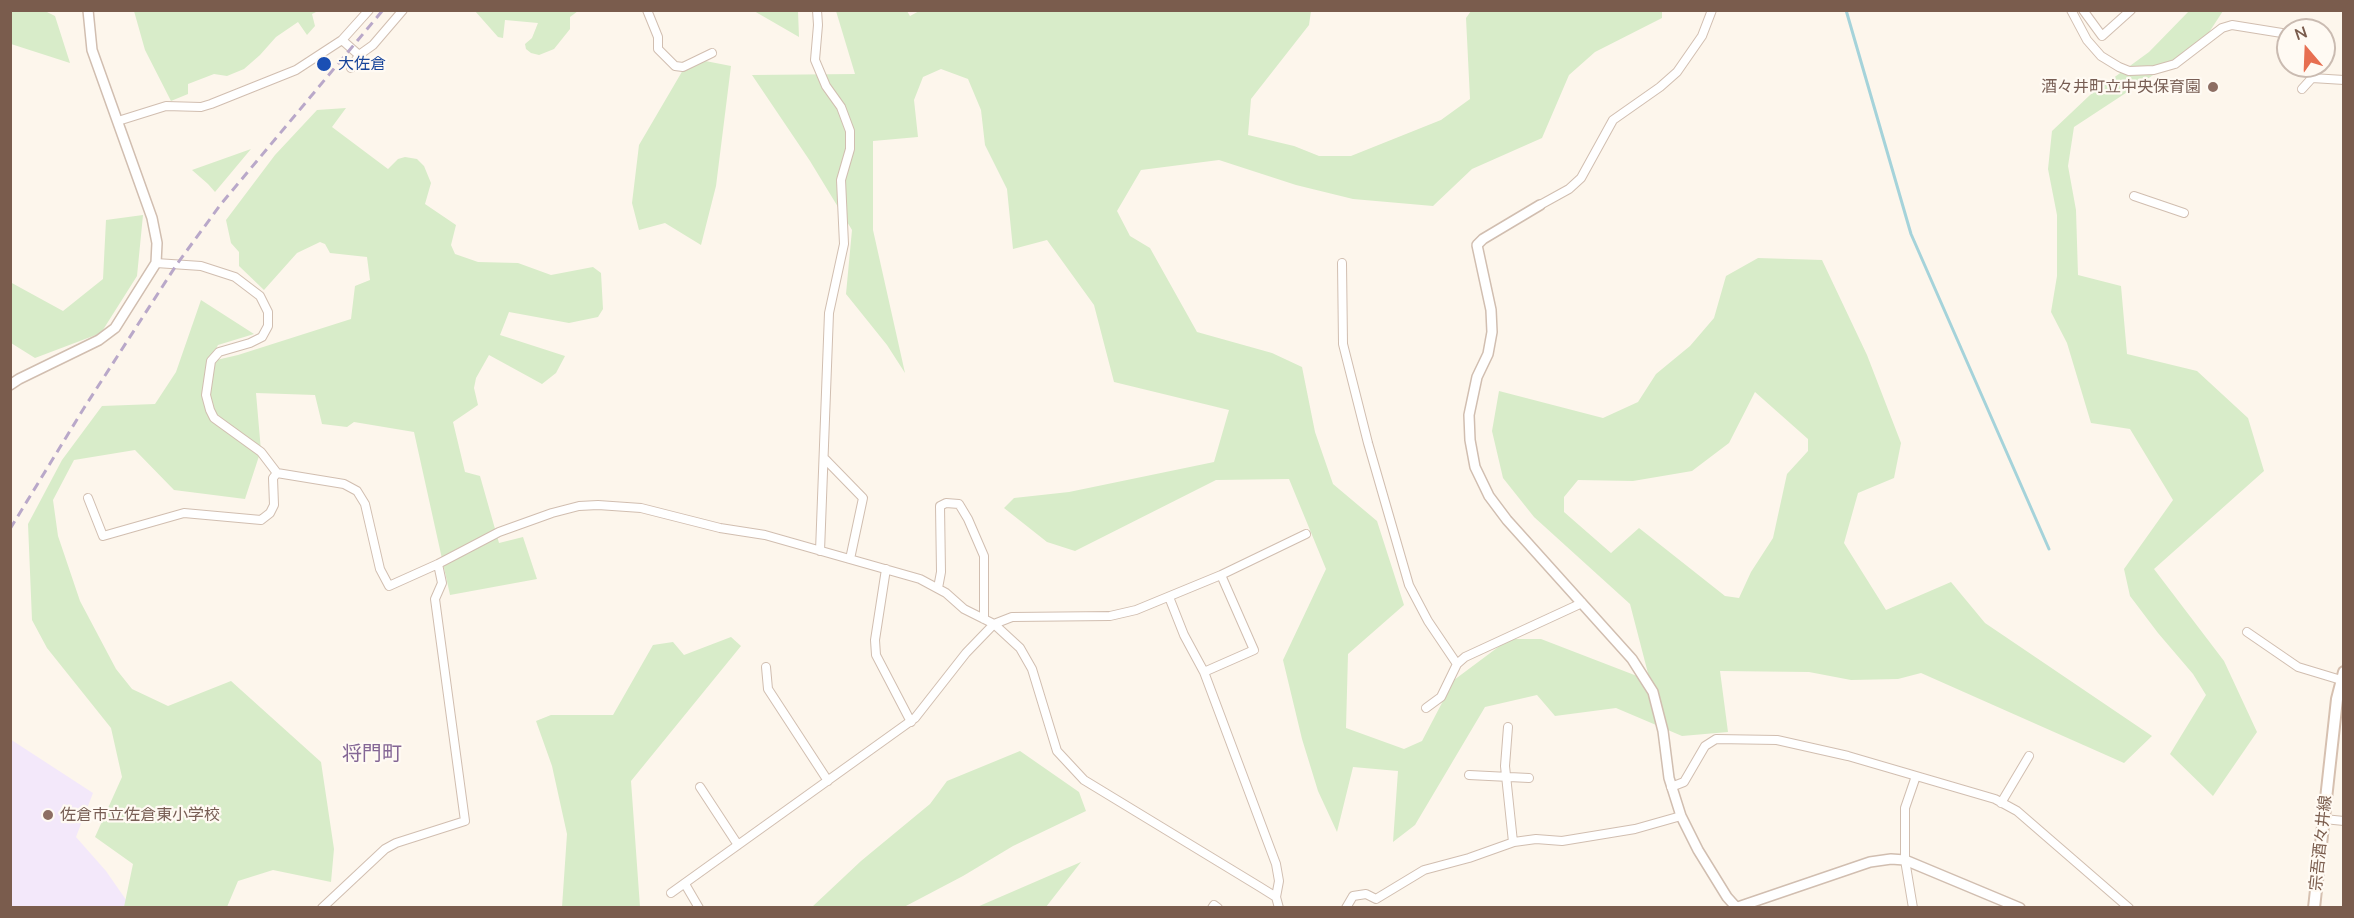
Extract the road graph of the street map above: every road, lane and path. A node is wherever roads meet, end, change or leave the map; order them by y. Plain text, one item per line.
1 (88, 10) edge
2 (369, 10) edge
3 (403, 10) edge
4 (647, 10) edge
5 (817, 10) edge
6 (1712, 10) edge
7 (2071, 10) edge
8 (2083, 10) edge
9 (2131, 10) edge
10 (2276, 32) edge
11 (342, 40) junction
12 (712, 53) dead end
13 (359, 55) junction
14 (351, 68) dead end
15 (2312, 78) joint
16 (2343, 80) edge
17 (2302, 89) dead end
18 (118, 121) junction
19 (2134, 196) dead end
20 (1540, 206) joint
21 (2184, 213) dead end
22 (156, 263) junction
23 (1342, 263) dead end
24 (10, 385) edge
25 (825, 459) junction
26 (277, 473) junction
27 (88, 498) dead end
28 (1306, 534) dead end
29 (820, 551) junction
30 (850, 559) junction
31 (438, 564) junction
32 (886, 569) junction
33 (1221, 574) junction
34 (938, 588) junction
35 (1169, 597) junction
36 (1582, 603) junction
37 (984, 620) junction
38 (994, 624) junction
39 (2247, 632) dead end
40 (1458, 664) junction
41 (766, 667) dead end
42 (1204, 672) junction
43 (2342, 676) edge
44 (1426, 708) dead end
45 (911, 722) junction
46 (1508, 727) dead end
47 (2030, 756) dead end
48 (1469, 775) dead end
49 (1916, 776) junction
50 (1506, 777) junction
51 (1529, 778) dead end
52 (828, 781) junction
53 (700, 787) dead end
54 (1671, 787) junction
55 (2001, 803) junction
56 (1682, 816) junction
57 (2324, 819) junction
58 (2343, 821) edge
59 (1513, 842) junction
60 (738, 845) junction
61 (1905, 860) junction
62 (685, 884) junction
63 (671, 893) dead end
64 (1276, 897) junction
65 (1751, 905) edge
66 (1735, 907) edge
67 (322, 908) edge
68 (699, 908) edge
69 (1212, 908) edge
70 (1218, 908) edge
71 (1279, 908) edge
72 (1346, 908) edge
73 (1913, 908) edge
74 (2020, 908) edge
75 (2129, 908) edge
76 (2314, 908) edge

1 - 18 street
2 - 11 street
3 - 13 street
4 - 12 street
5 - 25 street
6 - 20 street
7 - 10 street
8 - 9 street
11 - 13 street
11 - 18 street
13 - 14 street
15 - 16 street
15 - 17 street
18 - 22 street
19 - 21 street
20 - 36 street
22 - 24 street
22 - 26 street
23 - 40 street
25 - 29 street
25 - 30 street
26 - 27 street
26 - 31 street
28 - 33 street
29 - 30 street
29 - 31 street
30 - 32 street
31 - 67 street
32 - 34 street
32 - 45 street
33 - 35 street
33 - 42 street
34 - 37 street
34 - 37 street
35 - 38 street
35 - 42 street
36 - 40 street
36 - 54 street
37 - 38 street
38 - 45 street
38 - 64 street
39 - 43 street
40 - 44 street
41 - 52 street
42 - 64 street
43 - 57 main road, 宗吾酒々井線
45 - 52 street
46 - 50 street
47 - 55 street
48 - 50 street
49 - 54 street
49 - 55 street
49 - 61 street
50 - 51 street
50 - 59 street
52 - 60 street
53 - 60 street
54 - 56 street
55 - 75 street
56 - 59 street
56 - 66 street
57 - 58 street
57 - 76 main road, 宗吾酒々井線
59 - 72 street
60 - 62 street
61 - 65 street
61 - 73 street
61 - 74 street
62 - 63 street
62 - 68 street
64 - 71 street
65 - 66 street
69 - 70 street

